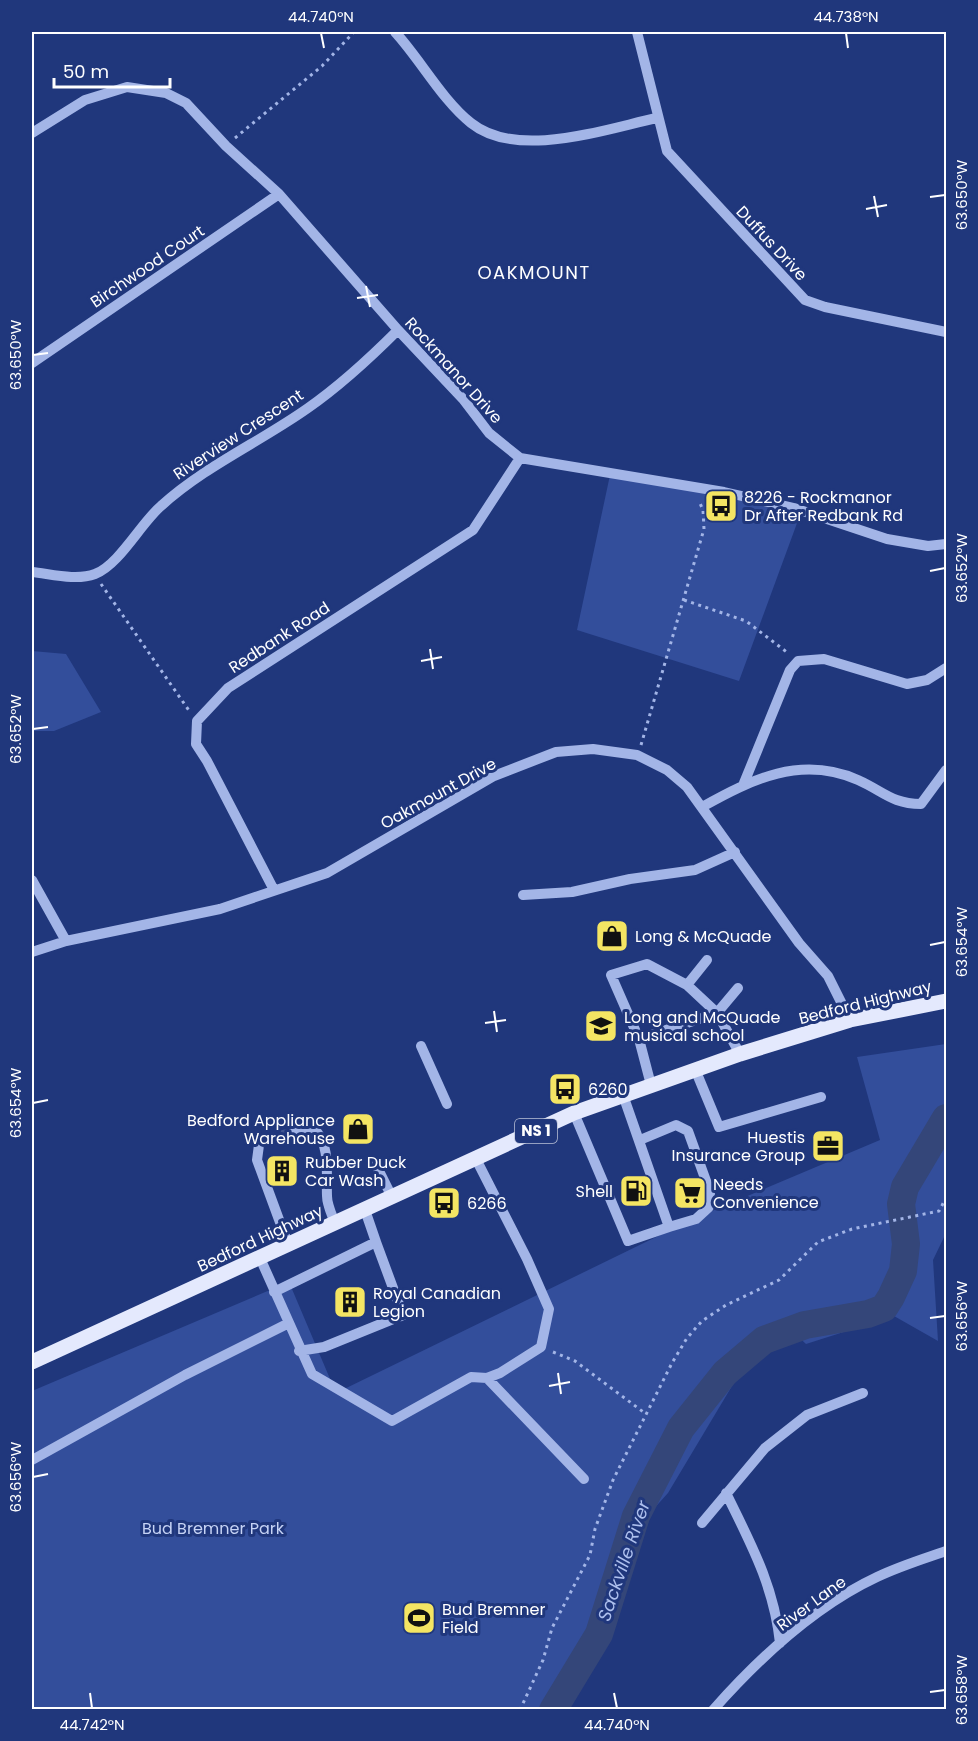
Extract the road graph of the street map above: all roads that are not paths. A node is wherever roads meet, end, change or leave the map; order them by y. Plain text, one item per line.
1 (395, 32) edge
2 (637, 32) edge
3 (657, 118) junction
4 (32, 133) edge
5 (279, 194) junction
6 (398, 330) junction
7 (946, 332) edge
8 (32, 363) edge
9 (519, 458) junction
10 (946, 544) edge
11 (32, 572) edge
12 (946, 668) edge
13 (946, 770) edge
14 (744, 783) junction
15 (702, 807) junction
16 (735, 852) junction
17 (32, 880) edge
18 (274, 890) junction
19 (523, 895) dead end
20 (66, 941) junction
21 (32, 952) edge
22 (707, 960) dead end
23 (687, 985) junction
24 (738, 988) dead end
25 (946, 1001) edge
26 (717, 1012) junction
27 (850, 1020) junction
28 (639, 1039) junction
29 (421, 1046) dead end
30 (740, 1054) junction
31 (695, 1070) junction
32 (651, 1085) junction
33 (623, 1095) junction
34 (821, 1097) dead end
35 (447, 1104) dead end
36 (574, 1113) junction
37 (292, 1133) tunnel mouth
38 (265, 1139) dead end
39 (640, 1140) junction
40 (476, 1159) junction
41 (375, 1163) dead end
42 (392, 1197) junction
43 (365, 1210) junction
44 (335, 1223) junction
45 (669, 1227) junction
46 (376, 1242) junction
47 (288, 1244) junction
48 (260, 1258) junction
49 (274, 1292) junction
50 (288, 1324) junction
51 (299, 1351) junction
52 (32, 1362) edge
53 (488, 1378) junction
54 (863, 1393) dead end
55 (32, 1460) edge
56 (584, 1479) dead end
57 (726, 1493) junction
58 (702, 1523) dead end
59 (946, 1551) edge
60 (780, 1643) junction
61 (713, 1710) edge

1 - 3 street
2 - 3 street, Duffus Drive
3 - 7 street, Duffus Drive
4 - 5 street, Rockmanor Drive
5 - 6 street, Rockmanor Drive
5 - 8 street, Birchwood Court
6 - 9 street, Rockmanor Drive
6 - 11 street, Riverview Crescent
9 - 10 street
9 - 18 street, Redbank Road
12 - 14 street
13 - 14 street
14 - 15 street
15 - 16 street, Oakmount Drive
15 - 18 street, Oakmount Drive
16 - 19 street
16 - 27 street, Oakmount Drive
17 - 20 street
18 - 20 street, Oakmount Drive
20 - 21 street, Oakmount Drive
22 - 23 street
23 - 26 street
23 - 28 street
24 - 26 street
25 - 27 main road, Bedford Highway / NS 1
26 - 28 street
26 - 30 street
27 - 30 main road, Bedford Highway / NS 1
28 - 32 street
29 - 35 street
30 - 31 main road, Bedford Highway / NS 1
31 - 32 main road, Bedford Highway / NS 1
31 - 34 street
32 - 33 main road, Bedford Highway / NS 1
33 - 36 main road, Bedford Highway / NS 1
33 - 39 street
36 - 40 main road, Bedford Highway / NS 1
36 - 45 street
37 - 44 street
38 - 47 street
39 - 45 street
39 - 45 street
40 - 42 main road, Bedford Highway / NS 1
40 - 53 street
41 - 42 street
42 - 43 main road, Bedford Highway / NS 1
43 - 44 main road, Bedford Highway / NS 1
43 - 46 street
44 - 47 main road, Bedford Highway / NS 1
46 - 49 street
46 - 51 street
47 - 48 main road, Bedford Highway / NS 1
48 - 49 street
48 - 52 main road, Bedford Highway / NS 1
49 - 50 street
50 - 51 street
50 - 55 street
51 - 53 street
53 - 56 street
54 - 57 street
57 - 58 street
57 - 60 street
59 - 60 street, River Lane
60 - 61 street, River Lane

